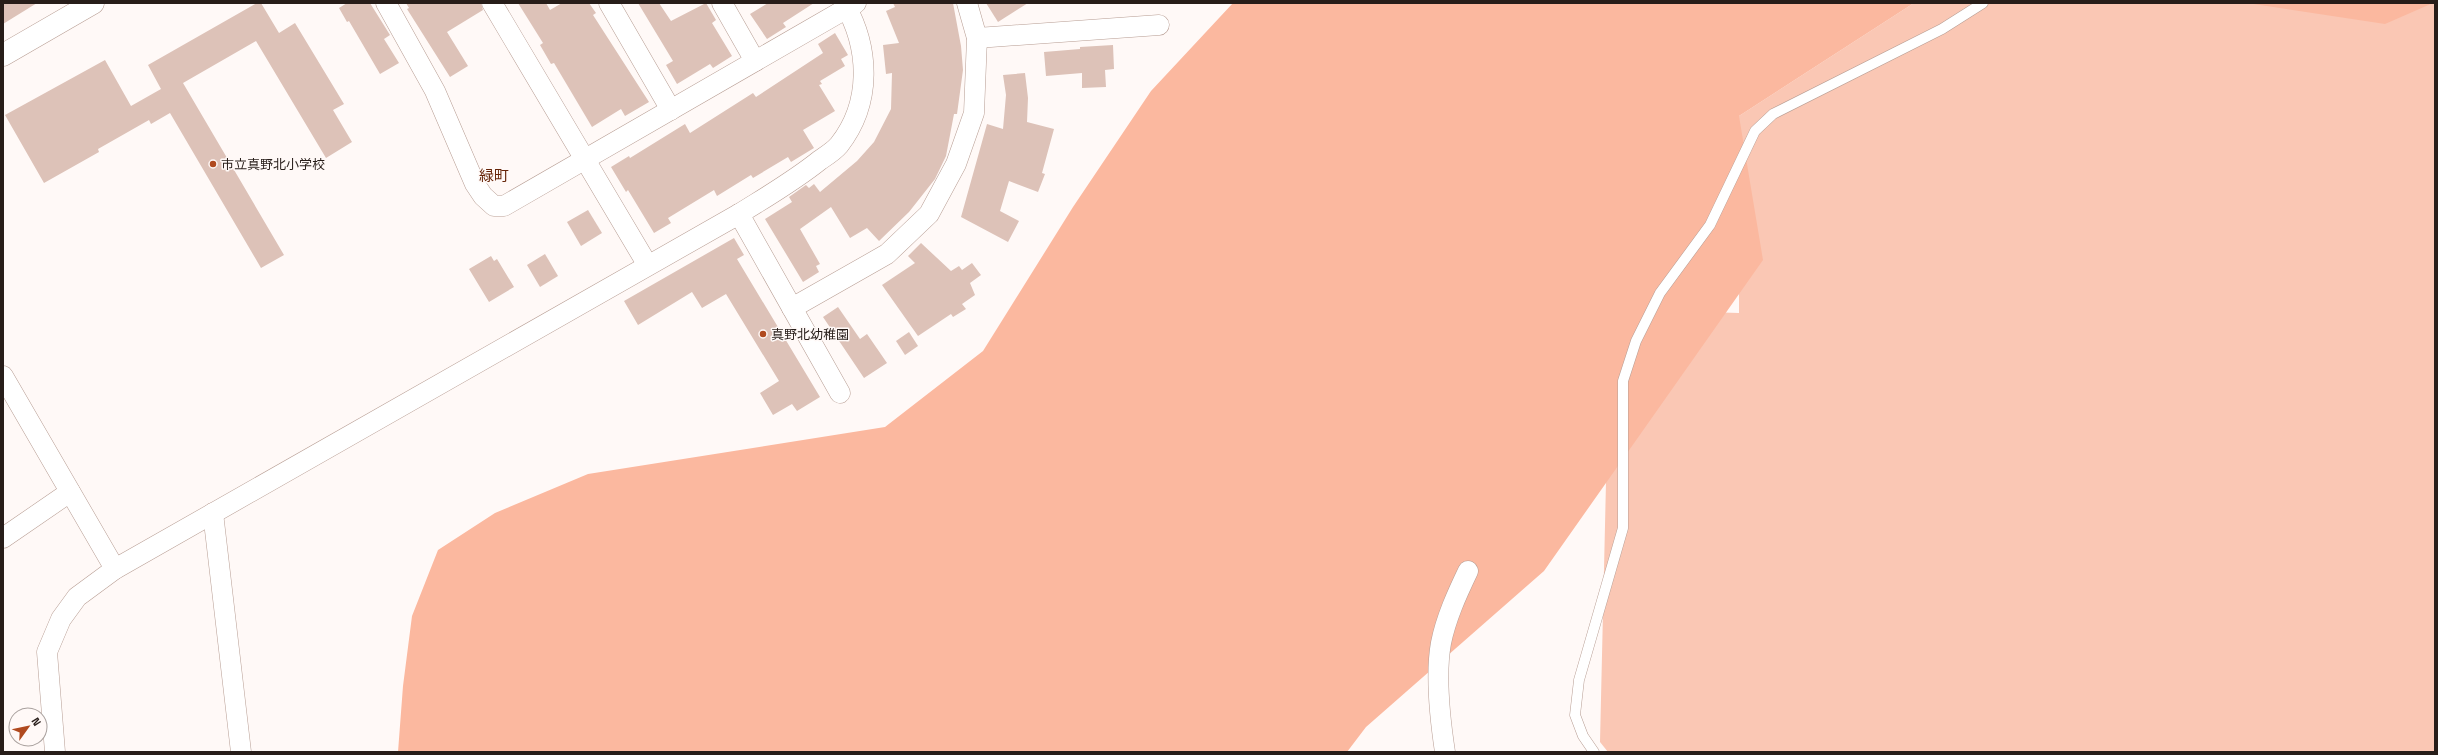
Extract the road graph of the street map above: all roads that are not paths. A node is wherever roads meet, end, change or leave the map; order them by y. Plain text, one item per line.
1 (93, 3) edge
2 (386, 3) edge
3 (492, 3) edge
4 (609, 3) edge
5 (722, 3) edge
6 (967, 3) edge
7 (1983, 3) edge
8 (849, 5) edge
9 (1158, 25) dead end
10 (977, 38) junction
11 (3, 55) edge
12 (755, 61) junction
13 (672, 110) junction
14 (585, 160) junction
15 (739, 214) junction
16 (647, 264) junction
17 (792, 308) junction
18 (3, 376) edge
19 (840, 394) dead end
20 (70, 492) junction
21 (212, 513) junction
22 (3, 538) edge
23 (115, 569) junction
24 (1468, 571) dead end
25 (55, 752) edge
26 (241, 752) edge
27 (1445, 752) edge
28 (1594, 752) edge

1 - 11 street
2 - 14 street
3 - 14 street
4 - 13 street
5 - 12 street
6 - 10 street
7 - 28 lane
8 - 12 street
8 - 15 street
9 - 10 street
10 - 17 street
12 - 13 street
13 - 14 street
14 - 16 street
15 - 16 street
15 - 17 street
16 - 21 street
17 - 19 street
18 - 20 street
20 - 22 street
20 - 23 street
21 - 23 street
21 - 26 street
23 - 25 street
24 - 27 street

